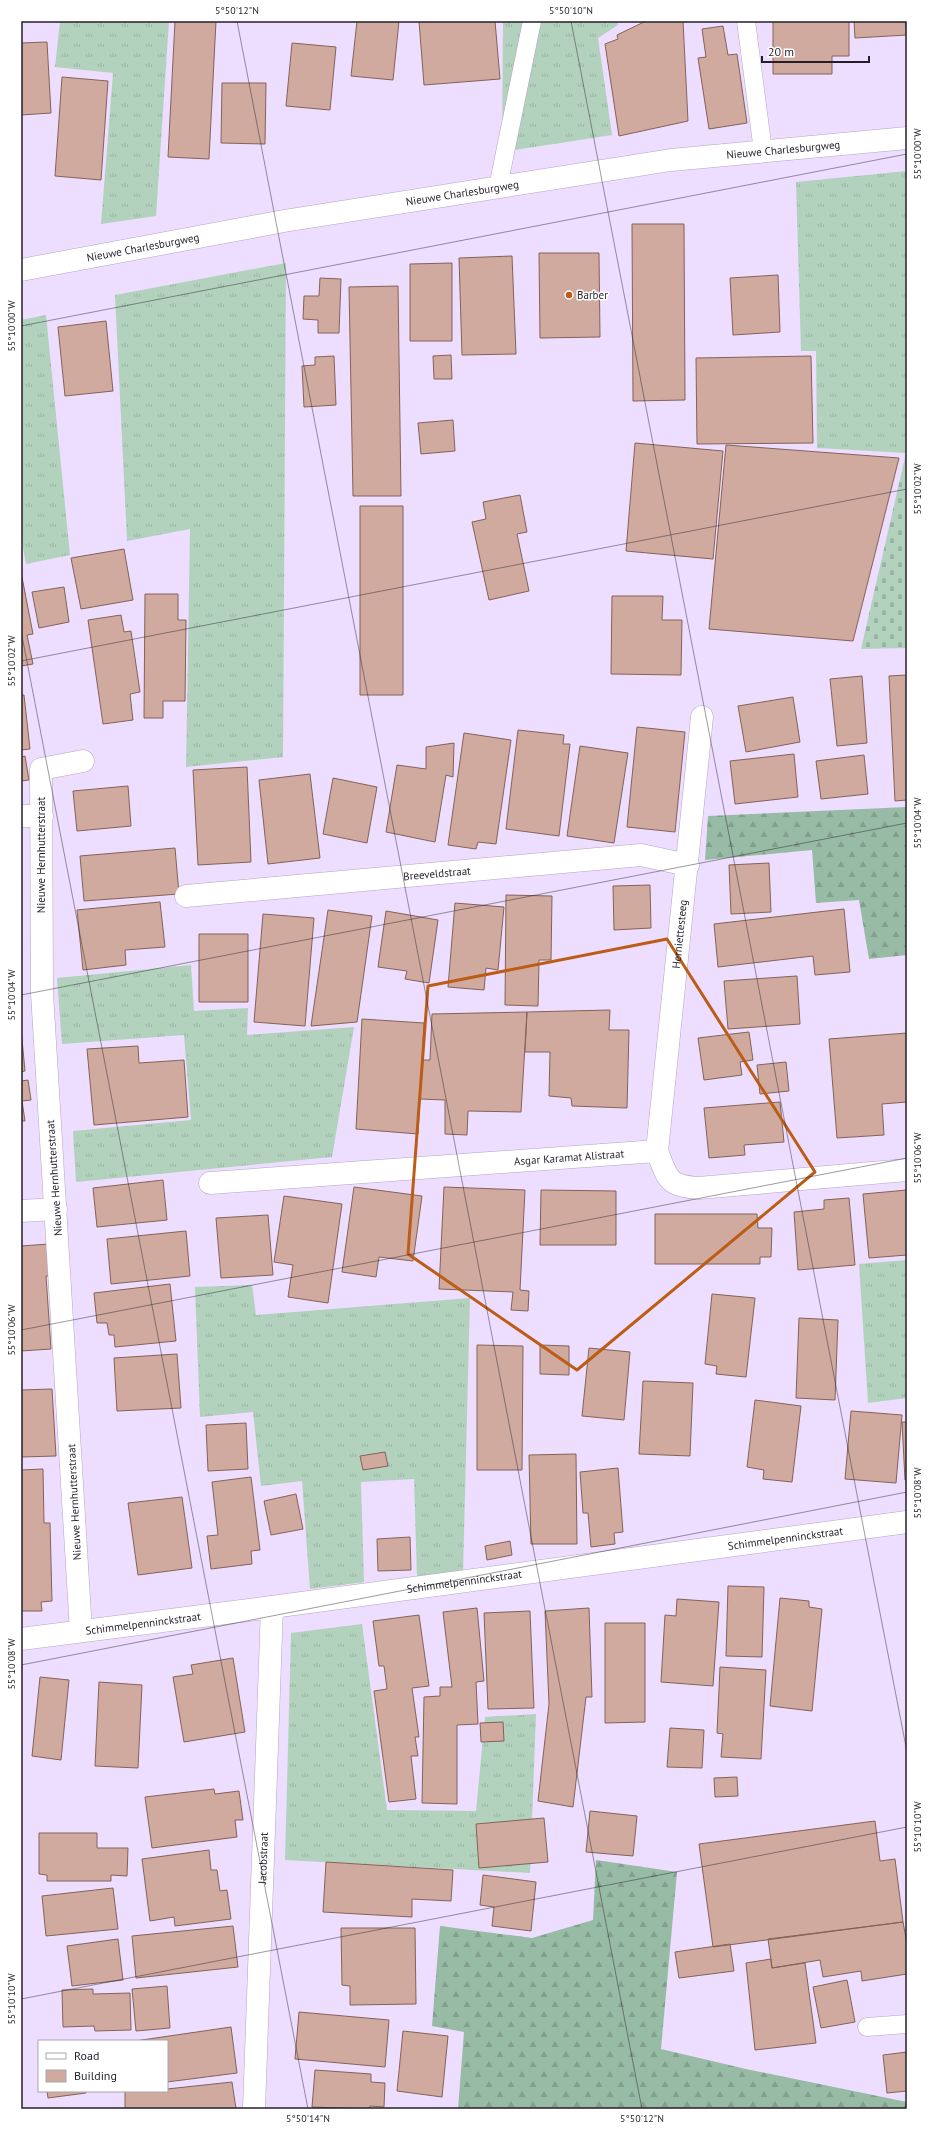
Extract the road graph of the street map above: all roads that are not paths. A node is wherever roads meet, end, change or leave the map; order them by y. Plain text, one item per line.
1 (532, 21) edge
2 (746, 21) edge
3 (907, 138) edge
4 (763, 152) junction
5 (498, 187) junction
6 (21, 270) edge
7 (702, 717) dead end
8 (83, 761) dead end
9 (31, 816) edge
10 (688, 865) junction
11 (186, 896) dead end
12 (657, 1151) junction
13 (907, 1170) edge
14 (210, 1183) dead end
15 (56, 1209) junction
16 (21, 1211) edge
17 (907, 1522) edge
18 (272, 1607) junction
19 (81, 1631) junction
20 (21, 1638) edge
21 (907, 2024) edge
22 (867, 2027) dead end
23 (254, 2109) edge

1 - 5 lane
2 - 4 lane
3 - 4 street, Nieuwe Charlesburgweg
4 - 5 street, Nieuwe Charlesburgweg
5 - 6 street, Nieuwe Charlesburgweg
7 - 10 street, Herniettesteeg
8 - 9 street, Nieuwe Hernhutterstraat
9 - 15 street, Nieuwe Hernhutterstraat
10 - 11 street, Breeveldstraat
10 - 12 street, Herniettesteeg
12 - 13 street
12 - 14 street, Asgar Karamat Alistraat
15 - 16 street
15 - 19 street, Nieuwe Hernhutterstraat
17 - 18 street, Schimmelpenninckstraat
18 - 19 street, Schimmelpenninckstraat
18 - 23 street, Jacobstraat
19 - 20 street, Schimmelpenninckstraat
21 - 22 lane

